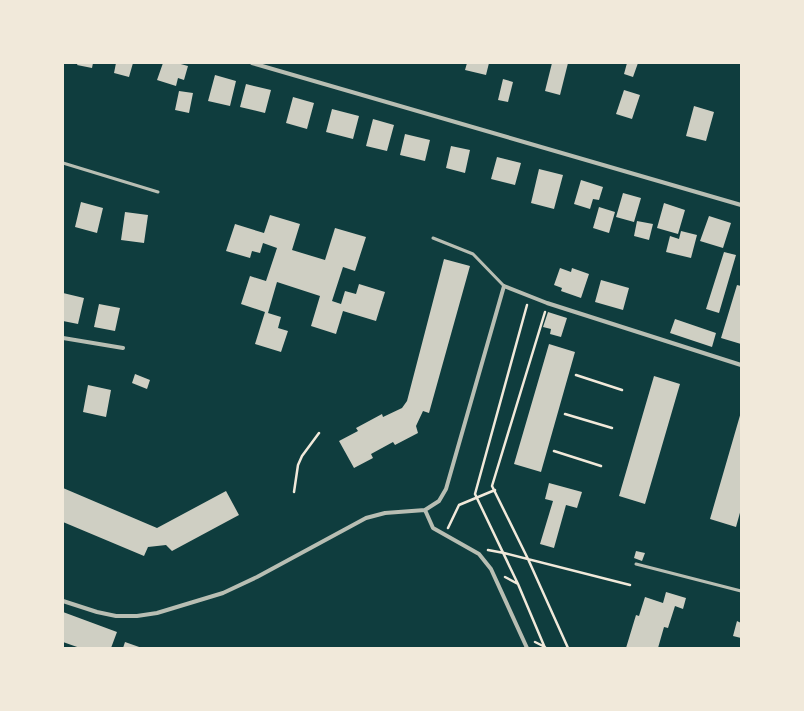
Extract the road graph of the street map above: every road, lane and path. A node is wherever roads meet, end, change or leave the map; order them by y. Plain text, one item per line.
1 (252, 63) edge
2 (63, 163) edge
3 (158, 192) dead end
4 (741, 205) edge
5 (433, 238) dead end
6 (504, 286) junction
7 (529, 297) junction
8 (547, 303) junction
9 (63, 338) edge
10 (123, 348) dead end
11 (741, 365) edge
12 (576, 376) dead end
13 (622, 390) dead end
14 (565, 414) dead end
15 (612, 428) dead end
16 (319, 433) dead end
17 (554, 451) dead end
18 (601, 466) dead end
19 (495, 490) junction
20 (294, 492) dead end
21 (477, 498) junction
22 (425, 510) junction
23 (444, 535) junction
24 (504, 553) junction
25 (479, 554) junction
26 (528, 559) junction
27 (636, 564) dead end
28 (630, 585) dead end
29 (741, 591) edge
30 (63, 602) edge
31 (527, 648) edge
32 (545, 648) edge
33 (568, 648) edge

1 - 4 street
2 - 3 lane
5 - 6 lane
6 - 7 street
6 - 22 street
7 - 8 street
7 - 21 path
8 - 11 street
8 - 19 path
9 - 10 street
12 - 13 path
14 - 15 path
16 - 20 path
17 - 18 path
19 - 21 path
19 - 26 path
21 - 23 path
21 - 24 path
22 - 23 street
22 - 30 street
23 - 25 street
24 - 25 path
24 - 26 path
24 - 32 path
25 - 31 street
26 - 28 path
26 - 33 path
27 - 29 lane

